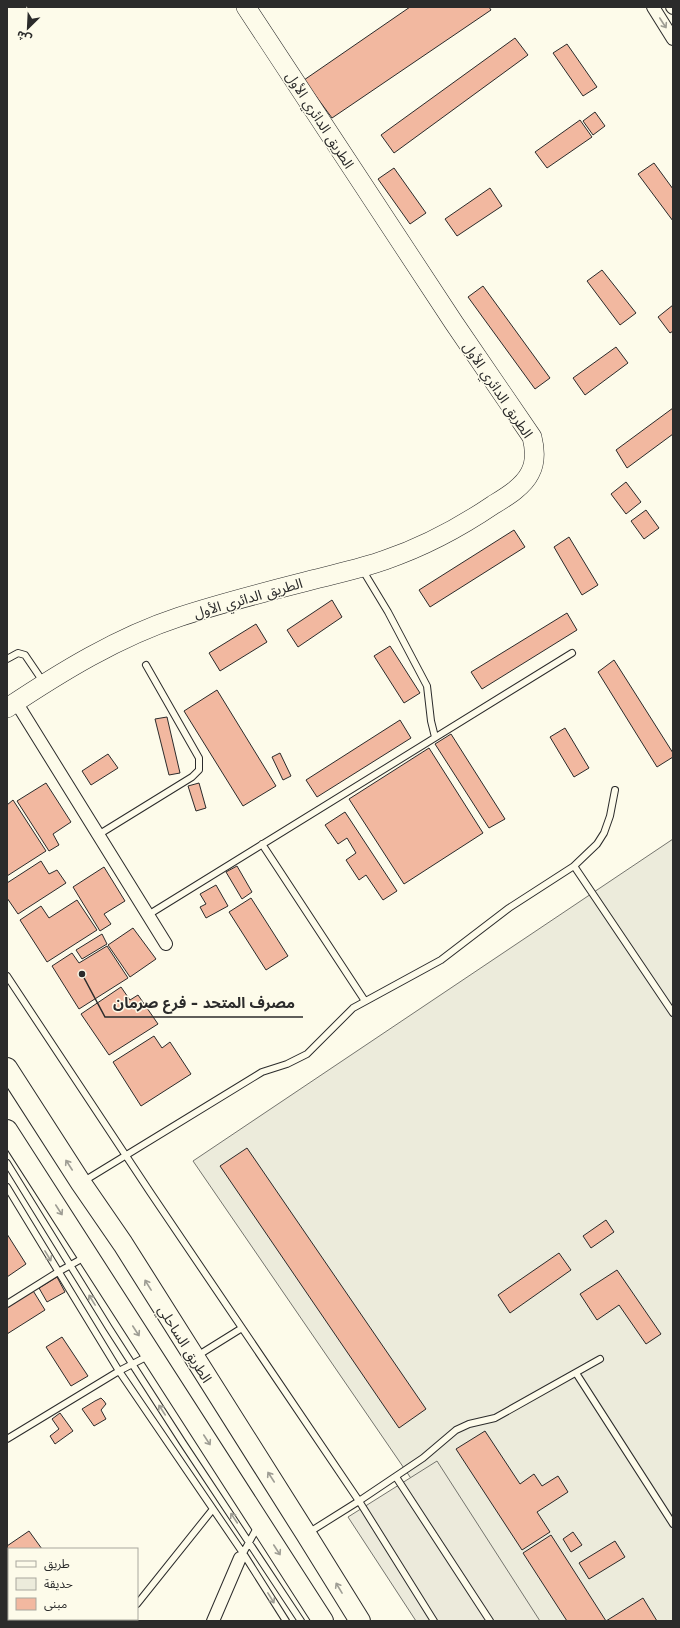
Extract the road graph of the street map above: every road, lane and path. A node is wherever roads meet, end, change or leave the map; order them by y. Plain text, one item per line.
1 (246, 7) edge
2 (653, 7) edge
3 (673, 39) edge
4 (361, 568) junction
5 (572, 653) dead end
6 (7, 659) edge
7 (146, 665) dead end
8 (45, 684) junction
9 (12, 705) edge
10 (436, 737) junction
11 (615, 790) dead end
12 (98, 835) junction
13 (262, 844) junction
14 (574, 866) junction
15 (148, 915) junction
16 (166, 944) dead end
17 (7, 976) edge
18 (365, 1001) junction
19 (673, 1013) edge
20 (7, 1068) edge
21 (7, 1130) edge
22 (126, 1156) junction
23 (7, 1163) edge
24 (81, 1183) junction
25 (7, 1187) edge
26 (88, 1256) junction
27 (70, 1265) junction
28 (58, 1272) junction
29 (7, 1304) edge
30 (242, 1328) junction
31 (151, 1354) junction
32 (194, 1358) junction
33 (600, 1359) dead end
34 (132, 1364) junction
35 (119, 1370) junction
36 (576, 1373) junction
37 (7, 1439) edge
38 (396, 1477) junction
39 (359, 1501) junction
40 (213, 1509) junction
41 (260, 1523) junction
42 (673, 1524) edge
43 (306, 1534) junction
44 (249, 1541) junction
45 (242, 1556) junction
46 (138, 1603) edge
47 (213, 1621) edge
48 (286, 1621) edge
49 (301, 1621) edge
50 (323, 1621) edge
51 (360, 1621) edge
52 (434, 1621) edge
53 (490, 1621) edge

1 - 4 main road, الطريق الدائري الأول
2 -> 3 street
4 - 8 main road, الطريق الدائري الأول
4 - 10 lane
5 - 10 lane
6 - 8 lane
7 - 12 lane
8 - 9 main road, الطريق الدائري الأول
9 - 12 street
10 - 13 lane
11 - 14 lane
12 - 15 street
13 - 15 lane
13 - 18 lane
14 - 18 lane
14 - 19 lane
15 - 16 street
17 - 22 lane
18 - 22 lane
24 -> 20 highway, الطريق الساحلي
21 -> 26 highway
22 - 24 lane
22 - 30 lane
23 - 27 lane
32 -> 24 highway, الطريق الساحلي
25 -> 28 lane
26 - 27 lane
26 -> 31 highway
27 - 28 lane
34 -> 27 lane
28 - 29 lane
28 - 35 lane
30 - 32 lane
30 - 39 lane
31 - 34 lane
31 -> 41 highway
43 -> 32 highway, الطريق الساحلي
33 - 36 lane
34 - 35 lane
44 -> 34 lane
35 - 37 lane
35 - 40 lane
36 - 38 lane
36 - 42 lane
38 - 39 lane
38 - 53 lane
39 - 43 lane
39 - 52 lane
40 - 45 lane
40 - 46 lane
41 - 44 lane
41 -> 50 highway
51 -> 43 highway, الطريق الساحلي
44 - 45 lane
44 - 49 lane
45 - 47 street
45 -> 48 lane

